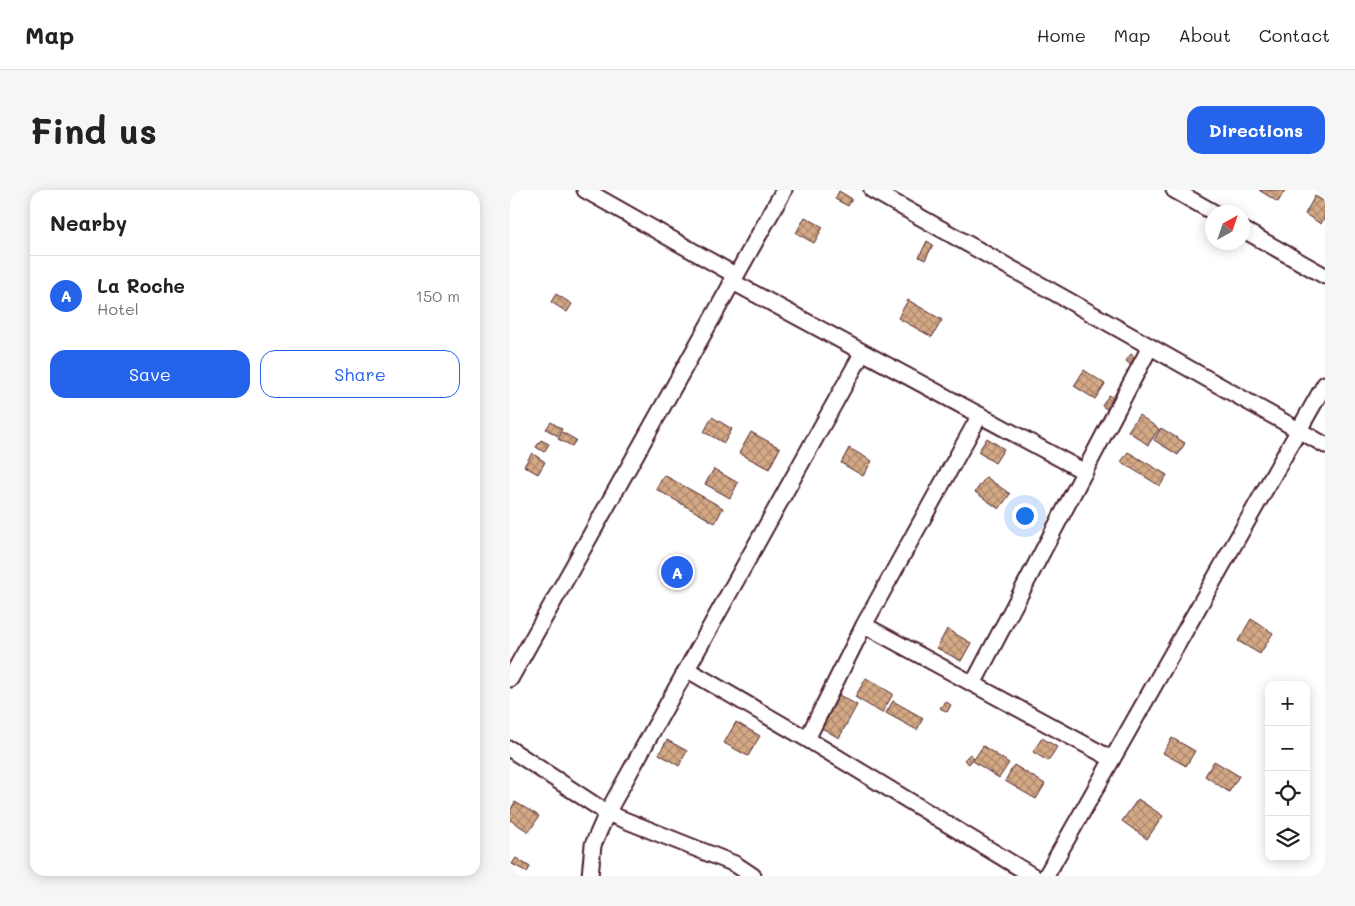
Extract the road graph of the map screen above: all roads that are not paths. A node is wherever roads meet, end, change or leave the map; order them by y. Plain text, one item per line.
1 (585, 190) edge
2 (784, 190) edge
3 (872, 190) edge
4 (1174, 190) edge
5 (1205, 207) edge
6 (1250, 234) edge
7 (1325, 276) edge
8 (733, 278) junction
9 (1150, 347) junction
10 (862, 352) junction
11 (1325, 384) edge
12 (980, 416) junction
13 (1299, 430) junction
14 (1325, 445) edge
15 (1084, 472) junction
16 (864, 625) junction
17 (688, 670) junction
18 (510, 679) edge
19 (973, 684) junction
20 (807, 739) junction
21 (510, 748) edge
22 (1112, 759) junction
23 (607, 813) junction
24 (590, 876) edge
25 (753, 876) edge
26 (1033, 876) edge
27 (1046, 876) edge

1 - 8 street
2 - 8 street
3 - 9 street
4 - 5 street
6 - 7 street
8 - 10 street
8 - 18 street
9 - 13 street
9 - 15 street
10 - 12 street
10 - 17 street
11 - 13 street
12 - 15 street
12 - 16 street
13 - 14 street
13 - 22 street
15 - 19 street
16 - 19 street
16 - 20 street
17 - 20 street
17 - 23 street
19 - 22 street
20 - 26 street
21 - 23 street
22 - 27 street
23 - 24 street
23 - 25 street

